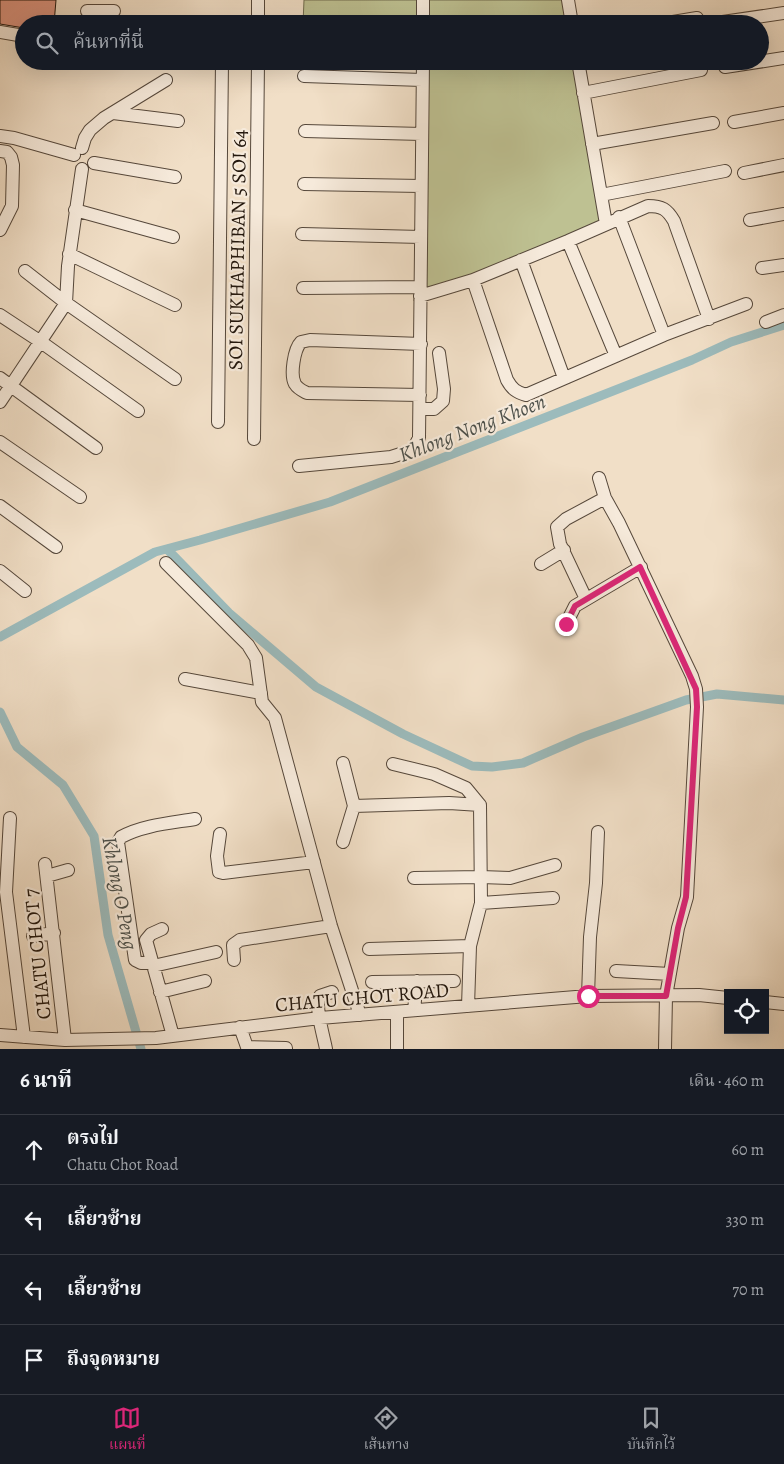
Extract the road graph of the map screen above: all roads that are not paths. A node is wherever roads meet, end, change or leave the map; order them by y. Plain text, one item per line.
1 (258, 0) edge
2 (423, 0) edge
3 (568, 0) edge
4 (87, 11) dead end
5 (114, 13) edge
6 (784, 13) edge
7 (258, 15) edge
8 (423, 15) edge
9 (570, 15) edge
10 (769, 15) edge
11 (0, 32) edge
12 (15, 34) edge
13 (784, 58) edge
14 (769, 60) edge
15 (222, 70) edge
16 (258, 70) edge
17 (423, 70) edge
18 (579, 70) edge
19 (701, 70) dead end
20 (304, 76) dead end
21 (166, 80) dead end
22 (422, 80) junction
23 (583, 93) junction
24 (113, 113) junction
25 (784, 113) edge
26 (178, 122) dead end
27 (734, 122) dead end
28 (713, 123) dead end
29 (305, 131) dead end
30 (422, 134) junction
31 (0, 136) edge
32 (592, 144) junction
33 (0, 151) edge
34 (78, 152) junction
35 (94, 163) junction
36 (784, 166) edge
37 (82, 169) junction
38 (725, 172) dead end
39 (744, 173) dead end
40 (175, 177) dead end
41 (304, 184) dead end
42 (421, 186) junction
43 (601, 195) junction
44 (75, 210) junction
45 (784, 214) edge
46 (619, 217) junction
47 (750, 220) dead end
48 (606, 224) junction
49 (0, 230) edge
50 (302, 234) dead end
51 (173, 237) dead end
52 (421, 237) junction
53 (568, 241) junction
54 (69, 254) junction
55 (521, 260) junction
56 (784, 264) edge
57 (762, 268) dead end
58 (25, 271) dead end
59 (473, 280) junction
60 (303, 288) dead end
61 (420, 292) junction
62 (66, 303) junction
63 (746, 304) dead end
64 (175, 305) dead end
65 (0, 315) edge
66 (784, 315) edge
67 (709, 319) junction
68 (766, 322) dead end
69 (664, 335) junction
70 (41, 342) junction
71 (421, 344) junction
72 (439, 353) dead end
73 (616, 356) junction
74 (0, 378) edge
75 (564, 378) junction
76 (175, 379) dead end
77 (11, 385) junction
78 (420, 395) junction
79 (0, 402) edge
80 (420, 409) junction
81 (138, 411) dead end
82 (218, 422) dead end
83 (254, 439) dead end
84 (0, 442) edge
85 (96, 448) dead end
86 (300, 466) dead end
87 (599, 478) dead end
88 (80, 497) dead end
89 (605, 498) junction
90 (0, 506) edge
91 (56, 547) dead end
92 (564, 550) junction
93 (166, 563) dead end
94 (541, 564) dead end
95 (640, 567) junction
96 (0, 571) edge
97 (25, 591) dead end
98 (586, 599) junction
99 (566, 624) dead end
100 (185, 679) dead end
101 (261, 693) junction
102 (343, 763) dead end
103 (393, 764) dead end
104 (480, 805) junction
105 (354, 806) junction
106 (10, 818) dead end
107 (195, 819) dead end
108 (598, 832) dead end
109 (220, 834) dead end
110 (343, 842) dead end
111 (314, 862) junction
112 (555, 866) dead end
113 (68, 870) dead end
114 (481, 876) junction
115 (414, 878) dead end
116 (553, 898) dead end
117 (481, 903) junction
118 (331, 926) junction
119 (162, 929) dead end
120 (54, 933) junction
121 (33, 936) dead end
122 (470, 946) junction
123 (369, 949) dead end
124 (216, 952) dead end
125 (234, 960) dead end
126 (153, 964) junction
127 (616, 971) dead end
128 (670, 974) junction
129 (205, 981) dead end
130 (417, 981) junction
131 (454, 981) dead end
132 (372, 982) dead end
133 (160, 992) junction
134 (332, 992) dead end
135 (588, 996) junction
136 (666, 996) junction
137 (724, 998) edge
138 (769, 1002) edge
139 (784, 1004) edge
140 (468, 1006) junction
141 (414, 1010) junction
142 (397, 1012) junction
143 (360, 1015) junction
144 (320, 1018) junction
145 (240, 1027) junction
146 (0, 1034) edge
147 (173, 1036) junction
148 (65, 1040) junction
149 (21, 1041) edge
150 (286, 1048) edge
151 (326, 1049) edge
152 (397, 1049) edge
153 (665, 1049) edge

1 - 7 street
2 - 8 street
3 - 9 street
4 - 5 street
6 - 10 street
11 - 12 street
13 - 14 street
15 - 82 street
16 - 83 street, SOI SUKHAPHIBAN 5 SOI 64
17 - 22 street
18 - 23 street
19 - 23 street
20 - 22 street
21 - 24 street
22 - 30 street
23 - 32 street
24 - 26 street
24 - 34 street
25 - 27 street
28 - 32 street
29 - 30 street
30 - 42 street
31 - 34 street
32 - 43 street
33 - 49 street
34 - 35 street
34 - 37 street
35 - 37 street
35 - 40 street
36 - 39 street
37 - 44 street
38 - 43 street
41 - 42 street
42 - 52 street
43 - 48 street
44 - 51 street
44 - 54 street
45 - 47 street
46 - 48 street
46 - 67 street
46 - 69 street
48 - 53 street
50 - 52 street
52 - 61 street
53 - 55 street
53 - 73 street
54 - 62 street
54 - 64 street
55 - 59 street
55 - 75 street
56 - 57 street
58 - 62 street
59 - 61 street
59 - 75 street
60 - 61 street
61 - 71 street
62 - 70 street
62 - 76 street
63 - 67 street
65 - 70 street
66 - 68 street
67 - 69 street
69 - 73 street
70 - 77 street
70 - 81 street
71 - 78 street
71 - 78 street
72 - 80 street
73 - 75 street
74 - 77 street
77 - 79 street
77 - 85 street
78 - 80 street
80 - 86 street
84 - 88 street
87 - 89 street
89 - 92 street
89 - 95 street
90 - 91 street
92 - 94 street
92 - 98 street
93 - 101 street
95 - 98 street
95 - 128 street
96 - 97 street
98 - 99 street
100 - 101 street
101 - 111 street
102 - 105 street
103 - 104 street
104 - 105 street
104 - 114 street
105 - 110 street
106 - 149 street
107 - 126 street
108 - 135 street
109 - 111 street
111 - 118 street
112 - 114 street
113 - 120 street, CHATU CHOT 7
114 - 115 street
114 - 117 street
116 - 117 street
117 - 122 street
118 - 125 street
118 - 143 street
119 - 126 street
120 - 121 street
120 - 148 street, CHATU CHOT 7
122 - 123 street
122 - 140 street
124 - 126 street
126 - 133 street
127 - 128 street
128 - 136 street
129 - 133 street
130 - 131 street
130 - 132 street
130 - 141 street
133 - 147 street
134 - 144 street
135 - 136 street, CHATU CHOT ROAD
135 - 140 street, CHATU CHOT ROAD
136 - 137 street, CHATU CHOT ROAD
136 - 153 street
138 - 139 street
140 - 141 street, CHATU CHOT ROAD
141 - 142 street, CHATU CHOT ROAD
142 - 143 street, CHATU CHOT ROAD
142 - 152 street
143 - 144 street, CHATU CHOT ROAD
144 - 145 street, CHATU CHOT ROAD
144 - 151 street
145 - 147 street, CHATU CHOT ROAD
145 - 150 street
146 - 149 street, CHATU CHOT ROAD
147 - 148 street, CHATU CHOT ROAD
148 - 149 street, CHATU CHOT ROAD

